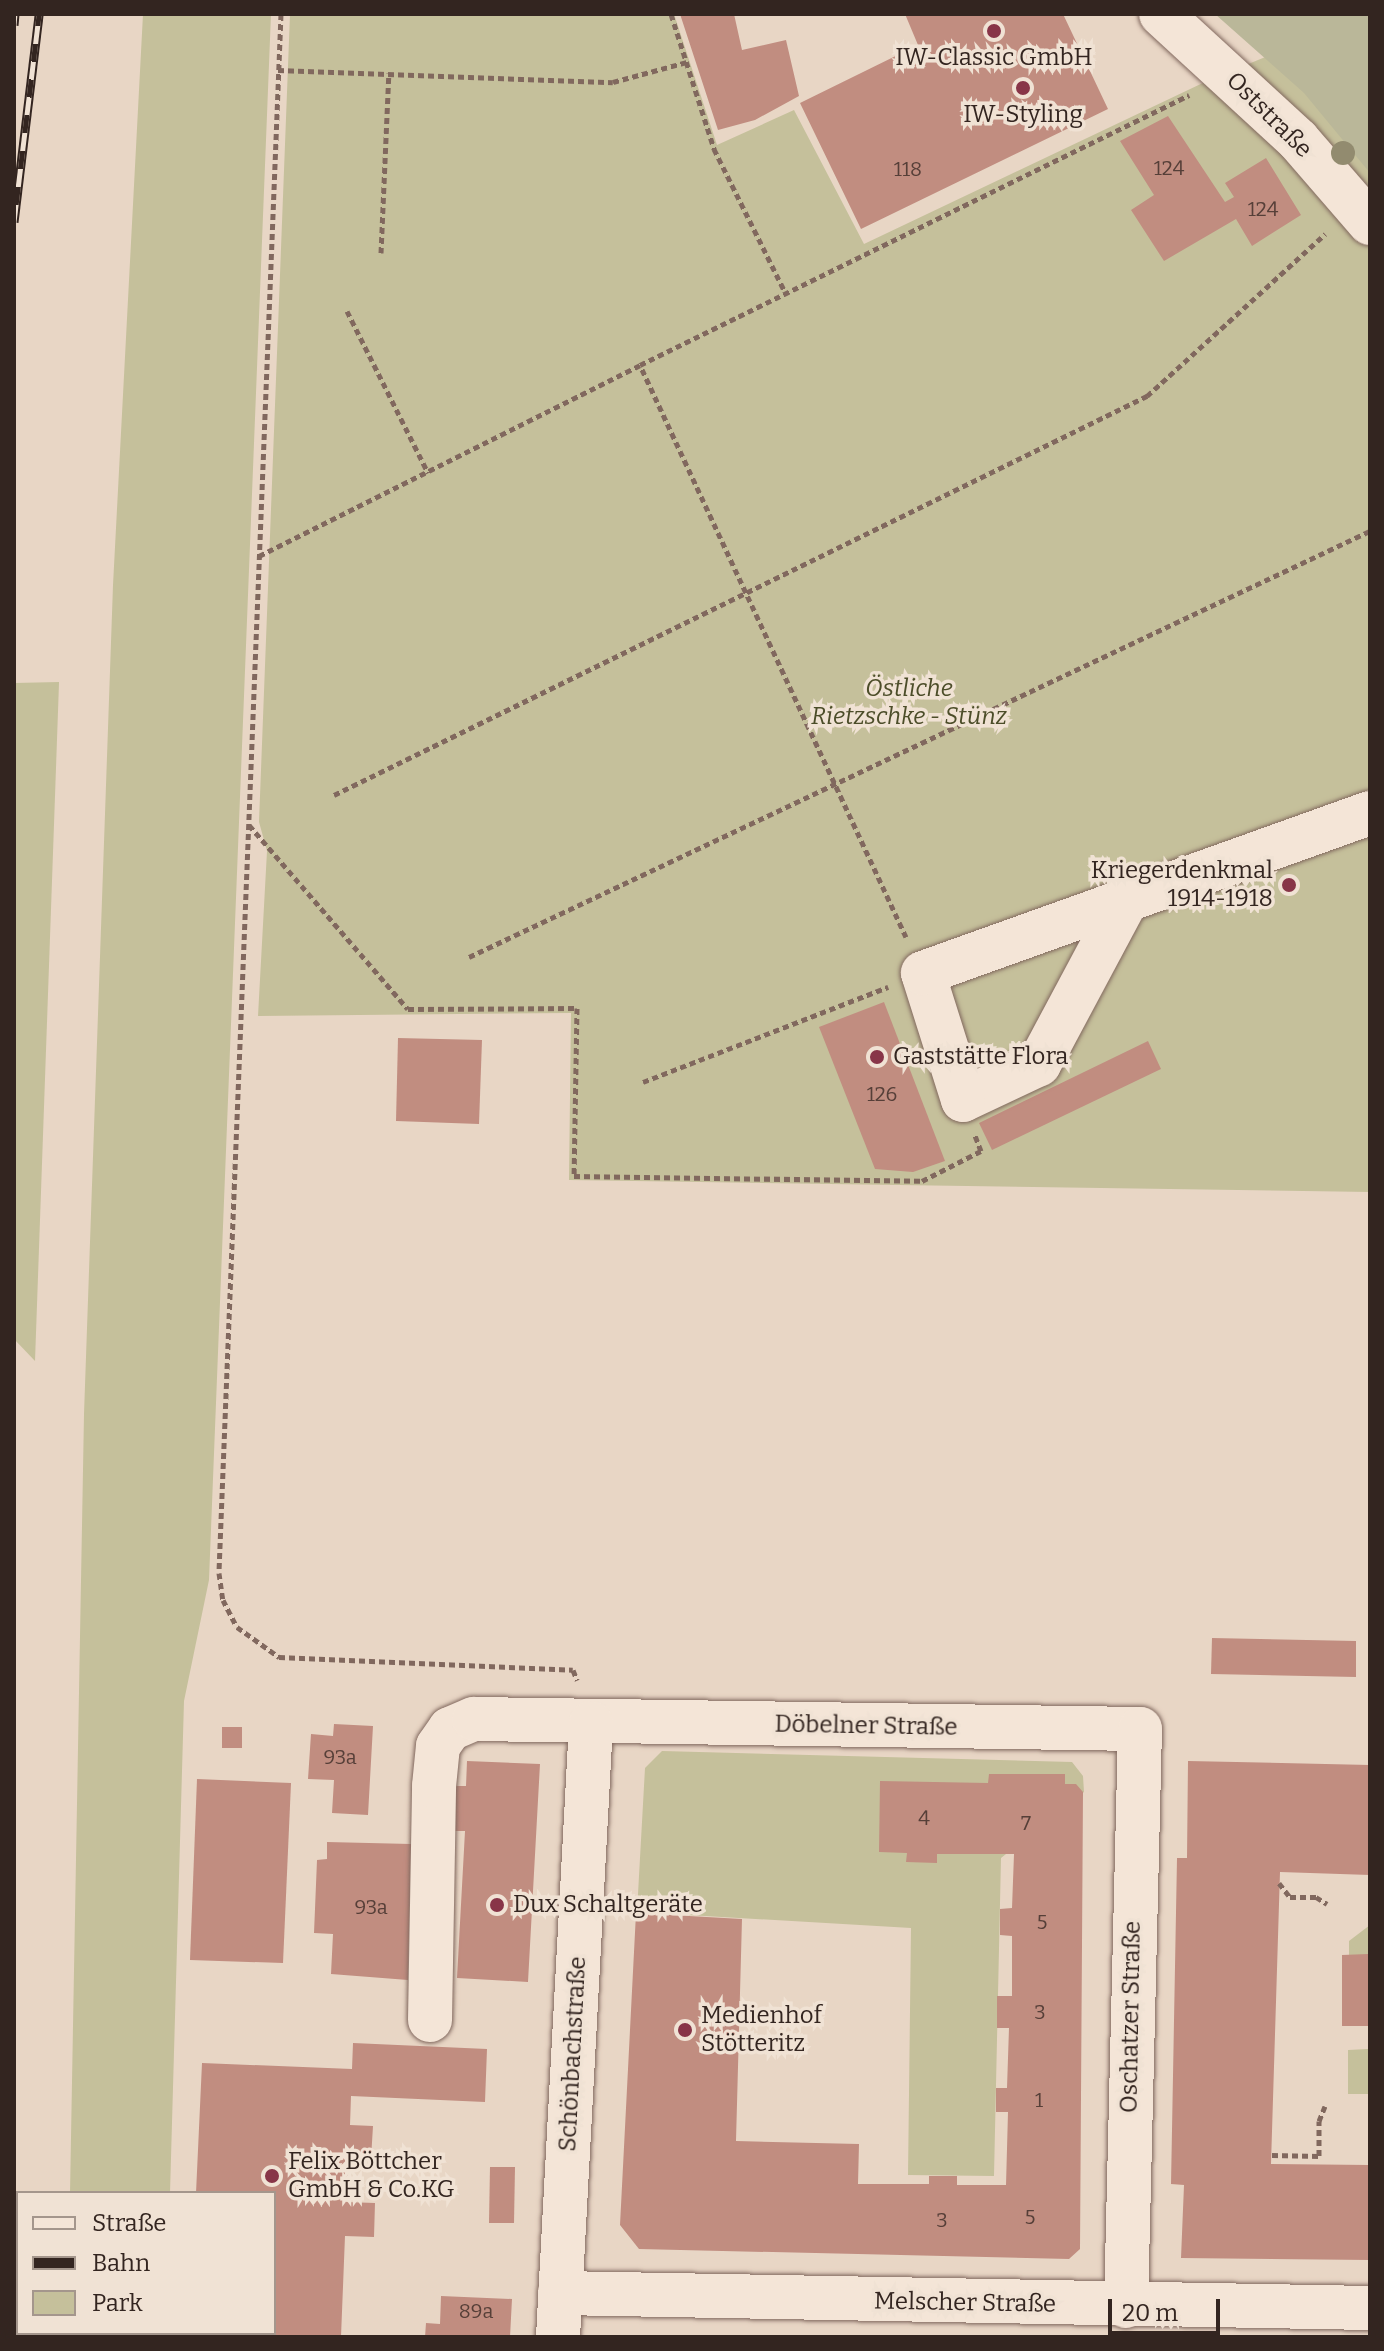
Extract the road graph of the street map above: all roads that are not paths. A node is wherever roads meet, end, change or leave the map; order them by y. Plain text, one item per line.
1 (1161, 14) edge
2 (1363, 214) edge
3 (1370, 813) edge
4 (1125, 903) junction
5 (591, 1723) junction
6 (1140, 1729) joint
7 (430, 2020) dead end
8 (560, 2293) junction
9 (1126, 2306) junction
10 (1370, 2308) edge
11 (1062, 2321) edge
12 (558, 2337) edge

1 - 2 street, Oststraße
3 - 4 street
4 - 4 street
5 - 6 street, Döbelner Straße
5 - 7 street, Döbelner Straße
5 - 8 street, Schönbachstraße
6 - 9 street, Oschatzer Straße
8 - 11 street, Melscher Straße
8 - 12 street, Schönbachstraße
9 - 10 street, Melscher Straße
9 - 11 street, Melscher Straße

